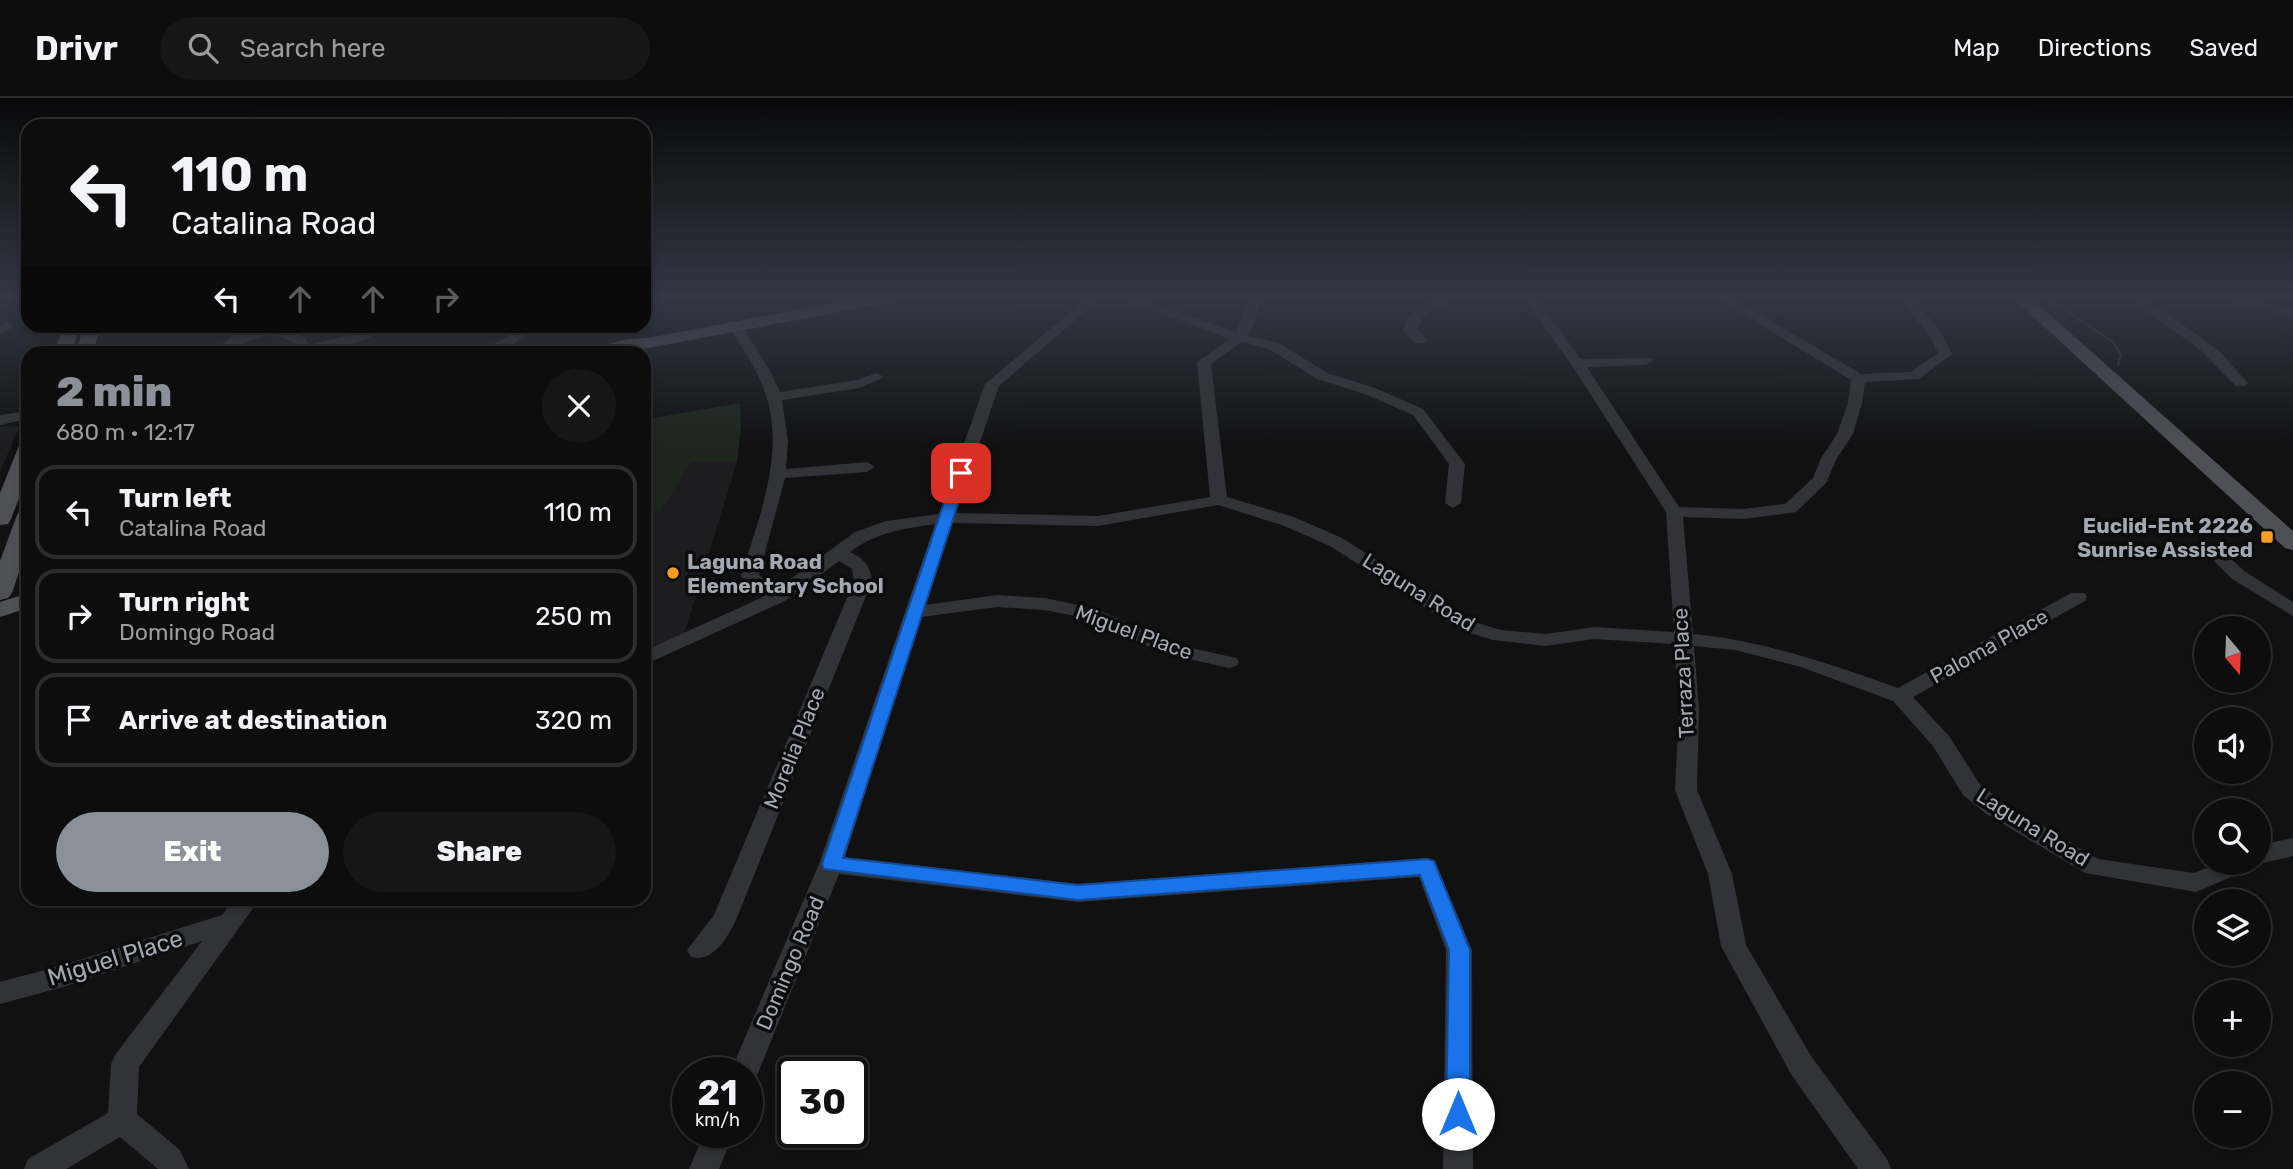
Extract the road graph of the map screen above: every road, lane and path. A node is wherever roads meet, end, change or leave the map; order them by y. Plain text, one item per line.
1 (748, 347) edge
2 (1036, 347) edge
3 (1227, 347) edge
4 (1276, 347) edge
5 (1565, 347) edge
6 (1805, 347) edge
7 (1941, 347) edge
8 (2075, 347) edge
9 (2209, 347) edge
10 (1646, 361) dead end
11 (1577, 363) junction
12 (877, 377) dead end
13 (1857, 378) junction
14 (2241, 383) dead end
15 (775, 397) junction
16 (21, 416) edge
17 (0, 421) edge
18 (21, 466) edge
19 (867, 467) dead end
20 (779, 474) junction
21 (1219, 500) junction
22 (1453, 503) dead end
23 (1674, 512) junction
24 (945, 518) junction
25 (0, 519) edge
26 (21, 534) edge
27 (2293, 543) edge
28 (2210, 548) dead end
29 (836, 553) junction
30 (0, 593) edge
31 (778, 597) junction
32 (2078, 597) dead end
33 (21, 598) edge
34 (0, 599) edge
35 (21, 600) edge
36 (0, 610) edge
37 (2293, 610) edge
38 (913, 612) junction
39 (1682, 637) junction
40 (651, 656) edge
41 (1229, 662) dead end
42 (1900, 696) junction
43 (2293, 847) edge
44 (2271, 850) edge
45 (831, 864) junction
46 (2214, 875) edge
47 (242, 906) edge
48 (230, 922) junction
49 (700, 950) dead end
50 (0, 993) edge
51 (751, 1057) edge
52 (122, 1120) junction
53 (713, 1148) edge
54 (40, 1169) edge
55 (174, 1169) edge
56 (704, 1169) edge
57 (1458, 1169) edge
58 (1876, 1169) edge

1 - 15 street
2 - 24 street, Domingo Road
3 - 21 street
4 - 22 street
5 - 11 street, Terraza Place
6 - 13 street
7 - 13 street
8 - 27 main road
9 - 14 street
10 - 11 street
11 - 23 street, Terraza Place
12 - 15 street
13 - 23 street
15 - 20 street
16 - 17 street
18 - 25 main road
19 - 20 street
20 - 31 street
21 - 24 street, Laguna Road
21 - 39 street, Laguna Road
23 - 39 street, Terraza Place
24 - 29 street, Laguna Road
24 - 38 street, Domingo Road
26 - 30 main road
28 - 37 street
29 - 31 street, Laguna Road
29 - 49 street, Morelia Place
31 - 40 street, Laguna Road
32 - 42 street, Paloma Place
33 - 34 main road
35 - 36 main road
38 - 41 street, Miguel Place
38 - 45 street, Domingo Road
39 - 42 street, Laguna Road
39 - 58 street, Terraza Place
42 - 46 street, Laguna Road
43 - 44 street
45 - 51 street, Domingo Road
45 - 57 street
47 - 48 street
48 - 50 street, Miguel Place
48 - 52 street
52 - 54 street
52 - 55 street
53 - 56 street

